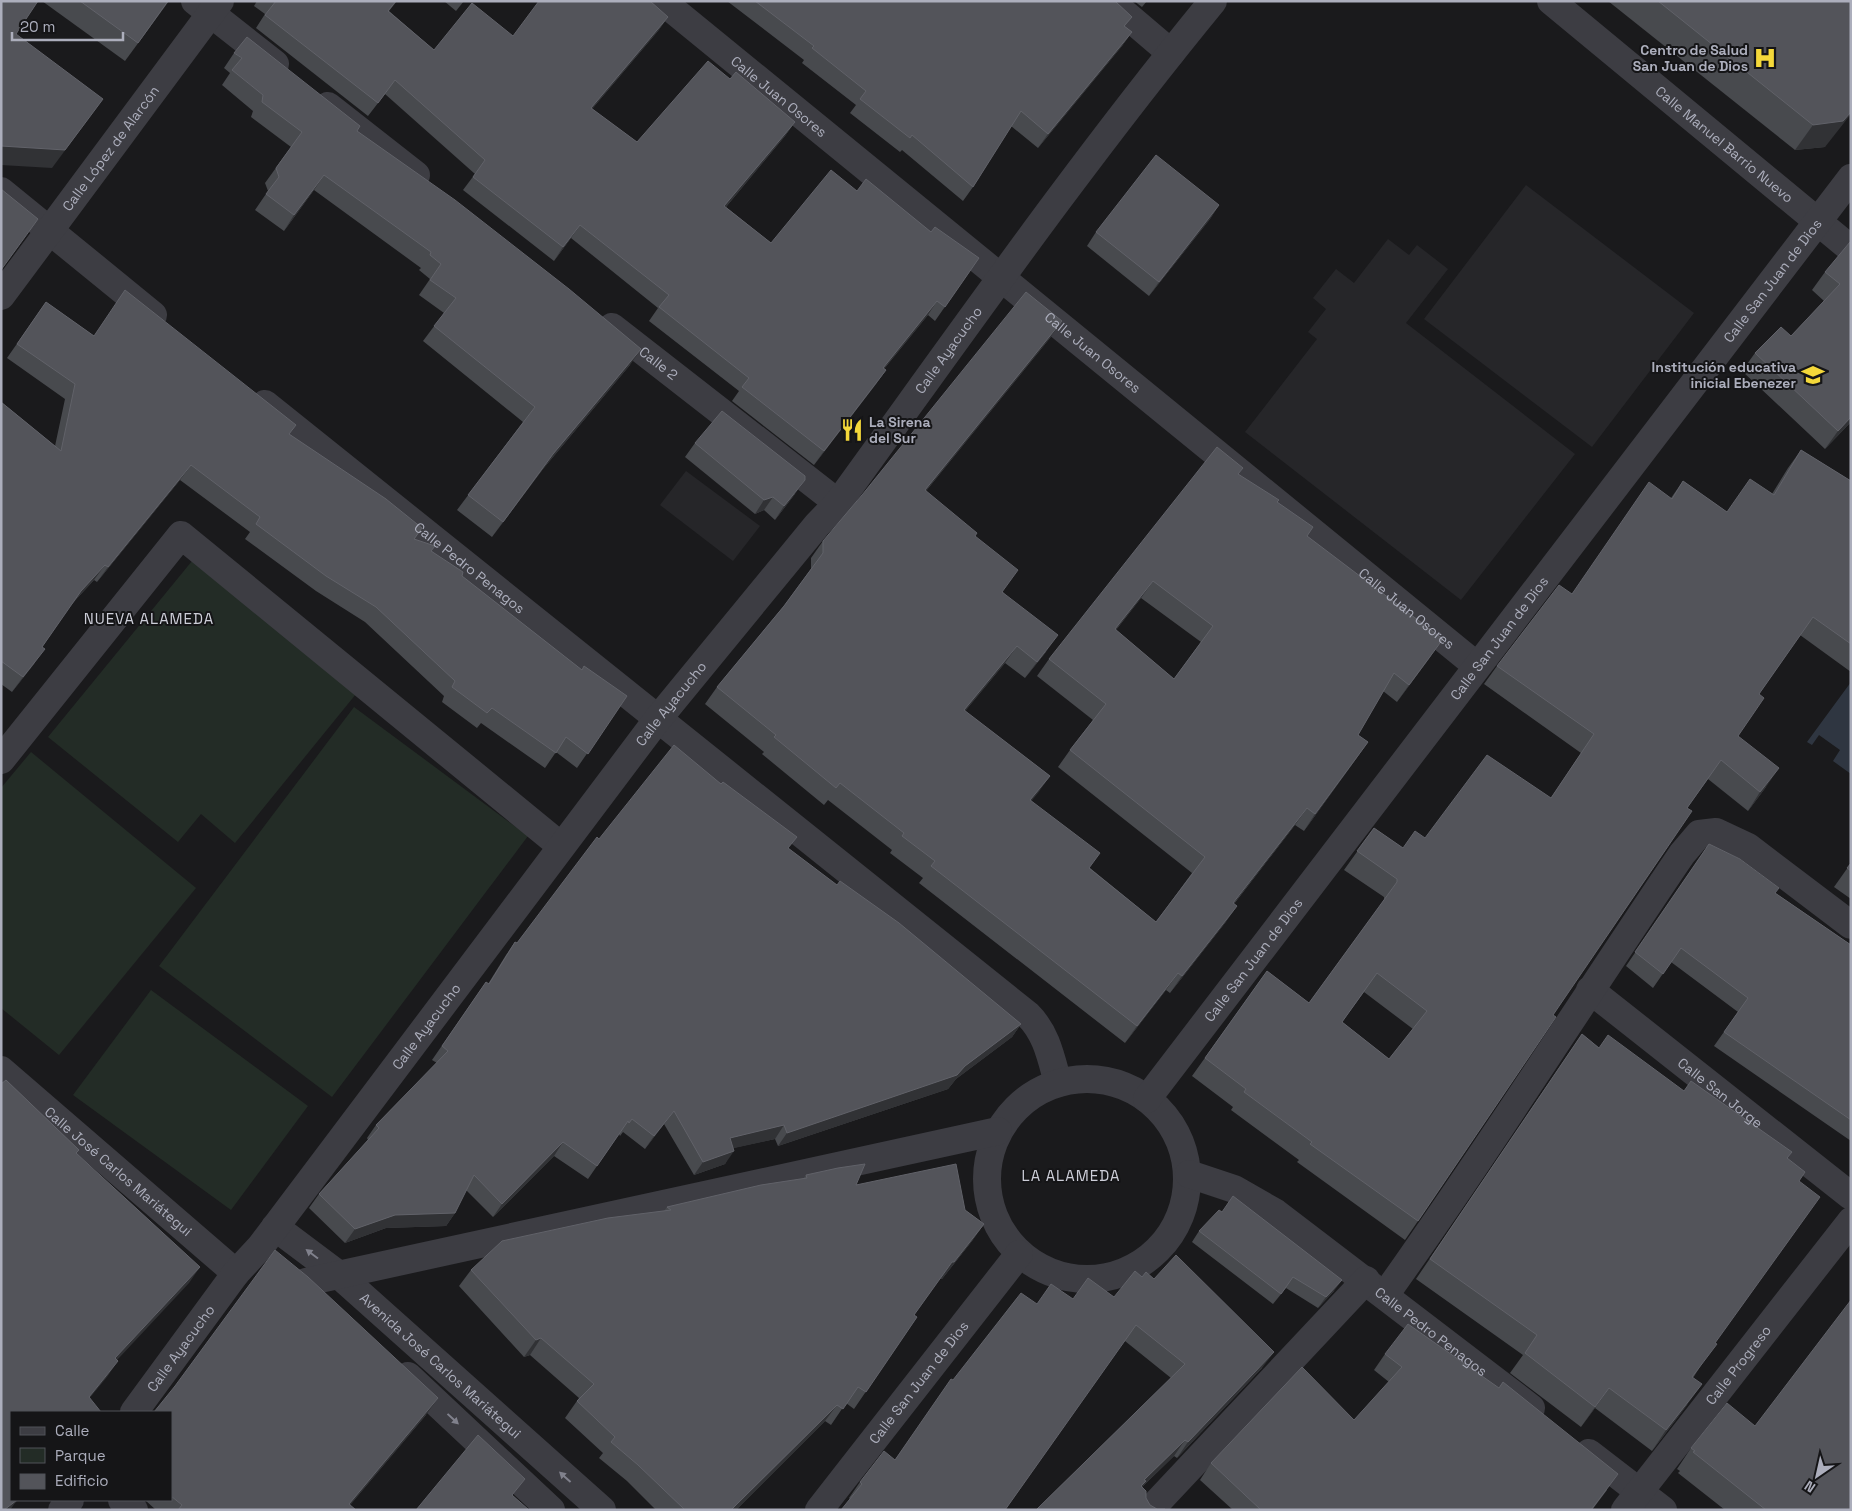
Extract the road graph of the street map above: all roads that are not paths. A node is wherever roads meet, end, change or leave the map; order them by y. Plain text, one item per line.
1 (662, 1) edge
2 (1110, 1) edge
3 (1212, 1) edge
4 (1551, 1) edge
5 (209, 6) edge
6 (1170, 53) junction
7 (1851, 178) edge
8 (1, 191) edge
9 (439, 192) edge
10 (1818, 222) junction
11 (50, 231) junction
12 (1851, 249) edge
13 (1001, 279) junction
14 (1, 296) edge
15 (595, 314) edge
16 (174, 332) edge
17 (244, 388) edge
18 (838, 503) junction
19 (1477, 666) junction
20 (657, 720) junction
21 (1, 760) edge
22 (561, 846) junction
23 (1851, 925) edge
24 (1590, 990) junction
25 (1, 1070) edge
26 (1058, 1083) junction
27 (1147, 1099) junction
28 (998, 1131) junction
29 (1189, 1174) junction
30 (1851, 1196) edge
31 (1851, 1221) edge
32 (268, 1236) junction
33 (1020, 1254) junction
34 (236, 1273) junction
35 (340, 1275) junction
36 (306, 1282) junction
37 (1376, 1287) junction
38 (328, 1302) edge
39 (393, 1363) edge
40 (135, 1411) edge
41 (1632, 1500) edge
42 (123, 1501) edge
43 (134, 1510) edge
44 (551, 1510) edge
45 (602, 1510) edge
46 (819, 1510) edge
47 (1150, 1510) edge
48 (1663, 1510) edge

1 - 13 street, Calle Juan Osores
2 - 6 street
3 - 6 street, Calle Ayacucho
4 - 10 street, Calle Manuel Barrio Nuevo
5 - 9 street
5 - 11 street, Calle López de Alarcón
6 - 13 street, Calle Ayacucho
7 - 10 street, Calle San Juan de Dios
8 - 11 street
10 - 12 street, Calle Manuel Barrio Nuevo
10 - 19 street, Calle San Juan de Dios
11 - 14 street, Calle López de Alarcón
11 - 16 street
13 - 18 street, Calle Ayacucho
13 - 19 street, Calle Juan Osores
15 - 18 street, Calle 2
17 - 20 street, Calle Pedro Penagos
18 - 20 street, Calle Ayacucho
19 - 27 street, Calle San Juan de Dios
20 - 22 street, Calle Ayacucho
20 - 26 street, Calle Pedro Penagos
21 - 22 street
22 - 32 street, Calle Ayacucho
23 - 24 street
24 - 30 street, Calle San Jorge
24 - 37 street
25 - 34 street, Calle José Carlos Mariátegui
26 - 27 street
26 - 28 street
27 - 29 street
28 - 33 street
28 - 35 street
29 - 33 street
29 - 37 street, Calle Pedro Penagos
31 - 41 street, Calle Progreso
32 - 34 street, Calle Ayacucho
35 -> 32 street, Avenida José Carlos Mariátegui
32 - 36 street
33 - 46 street, Calle San Juan de Dios
34 - 40 street, Calle Ayacucho
35 - 36 street
45 -> 35 street, Avenida José Carlos Mariátegui
36 - 38 street
37 - 41 street, Calle Pedro Penagos
37 - 47 street
39 -> 44 street
41 - 48 street, Calle Pedro Penagos
42 - 43 street

